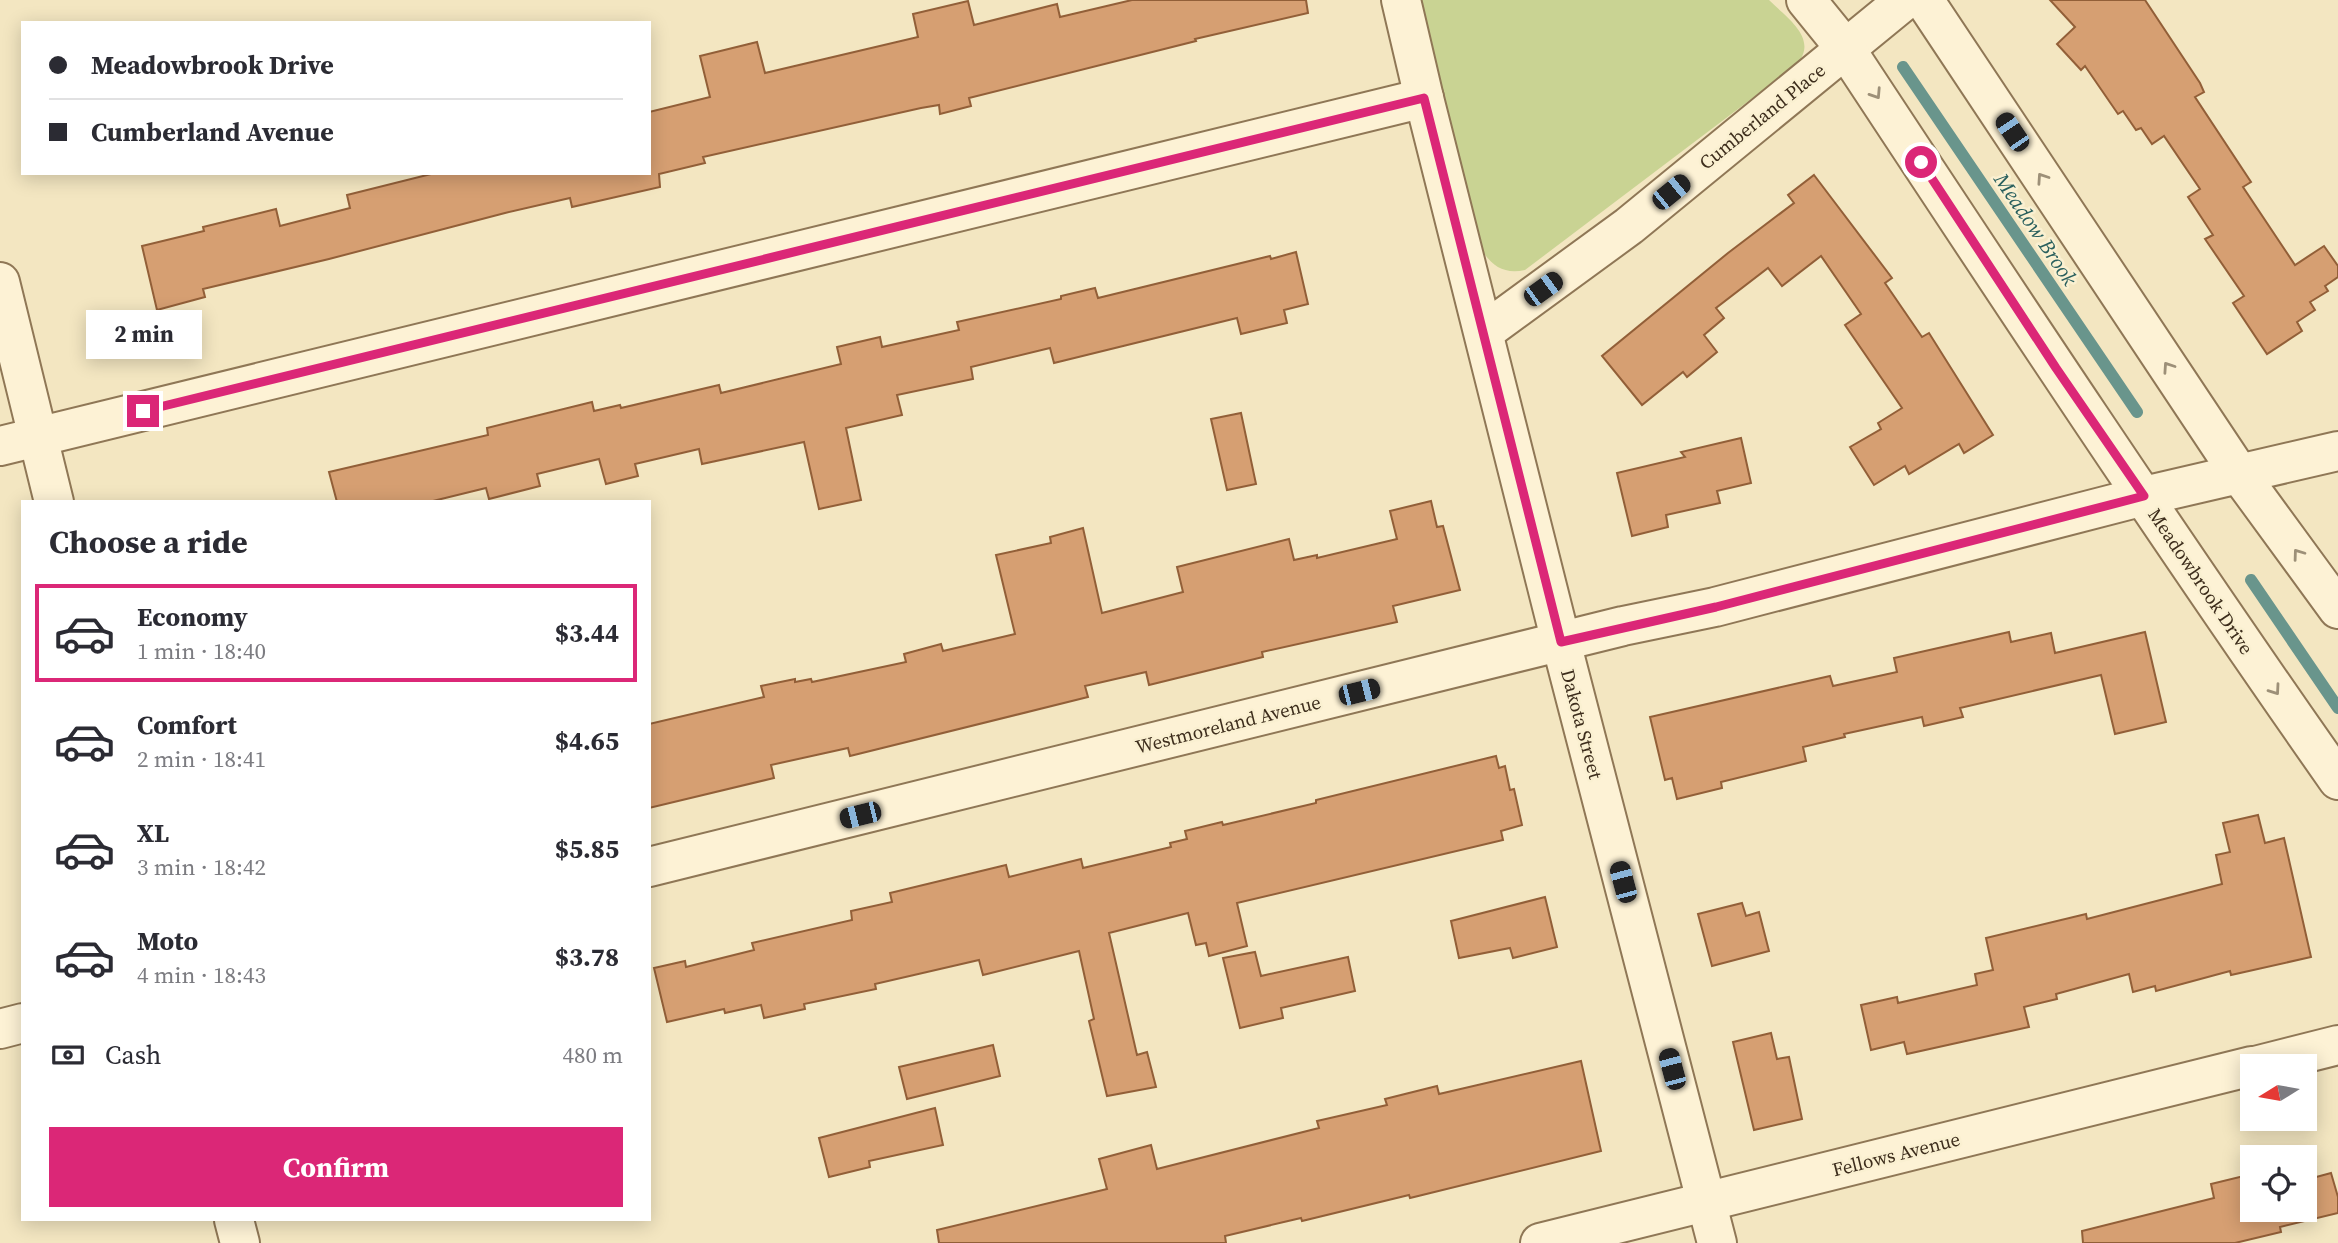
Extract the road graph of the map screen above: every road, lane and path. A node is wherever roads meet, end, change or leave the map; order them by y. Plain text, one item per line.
1 (1401, 0) edge
2 (1806, 0) edge
3 (1905, 0) edge
4 (1924, 0) edge
5 (1845, 48) junction
6 (1424, 98) junction
7 (0, 282) edge
8 (1484, 332) junction
9 (37, 437) junction
10 (0, 446) edge
11 (2338, 451) edge
12 (2240, 475) junction
13 (2144, 496) junction
14 (53, 500) edge
15 (2338, 609) edge
16 (1561, 642) junction
17 (2338, 780) edge
18 (651, 867) edge
19 (21, 1024) edge
20 (0, 1029) edge
21 (2338, 1045) edge
22 (2302, 1054) edge
23 (2240, 1069) edge
24 (1707, 1202) junction
25 (234, 1221) edge
26 (240, 1243) edge
27 (1540, 1243) edge
28 (1717, 1243) edge

1 - 6 street, Dakota Street
2 - 5 street, Meadowbrook Drive
3 - 5 street, Cumberland Place
12 -> 4 street
5 - 8 street, Cumberland Place
5 -> 13 street, Meadowbrook Drive
6 - 8 street, Dakota Street
6 - 9 street
7 - 9 street
8 - 16 street, Dakota Street
9 - 10 street
9 - 14 street
11 - 12 street, Westmoreland Avenue
12 - 13 street, Westmoreland Avenue
15 -> 12 street
13 - 16 street, Westmoreland Avenue
13 -> 17 street, Meadowbrook Drive
16 - 18 street, Westmoreland Avenue
16 - 24 street, Dakota Street
19 - 20 street
21 - 22 street, Fellows Avenue
23 - 24 street, Fellows Avenue
24 - 27 street, Fellows Avenue
24 - 28 street, Dakota Street
25 - 26 street

